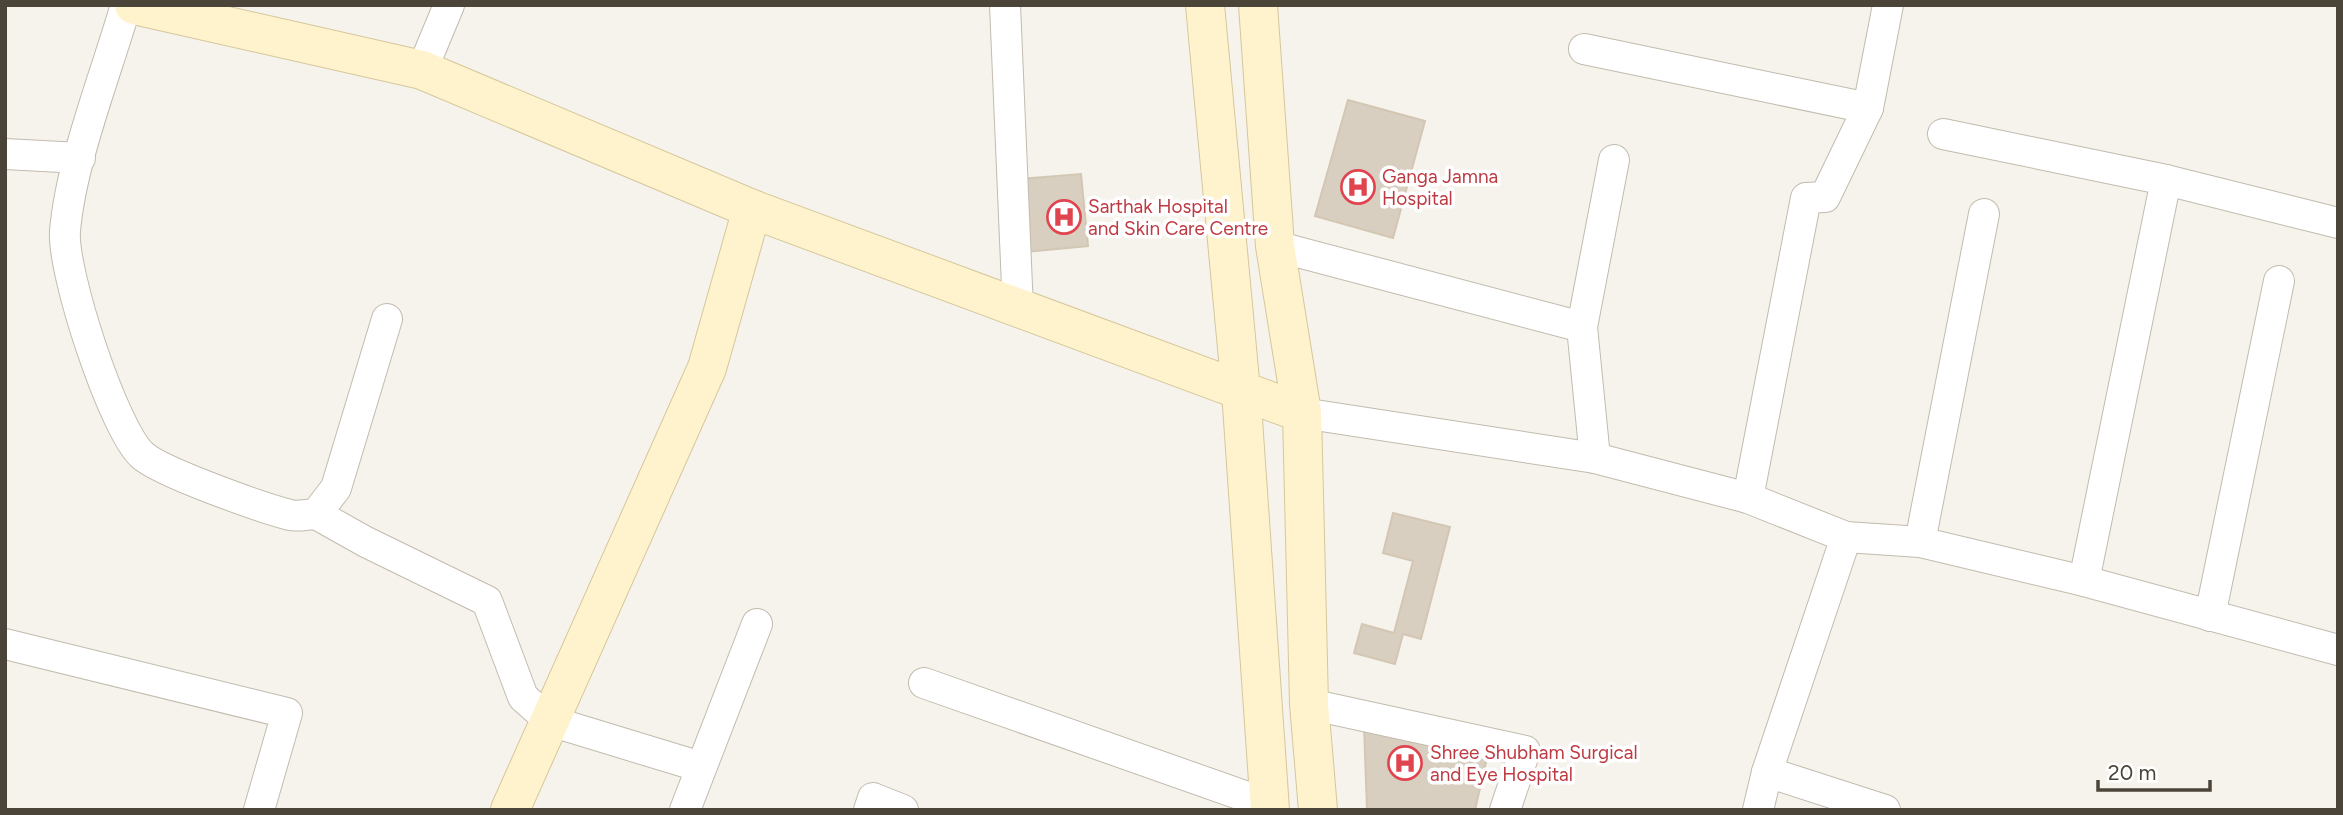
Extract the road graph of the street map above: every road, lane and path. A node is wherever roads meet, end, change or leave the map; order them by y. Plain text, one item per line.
1 (126, 5) edge
2 (134, 5) edge
3 (449, 5) edge
4 (1005, 5) edge
5 (1205, 5) edge
6 (1258, 5) edge
7 (1888, 5) edge
8 (1584, 49) dead end
9 (422, 70) junction
10 (1868, 108) junction
11 (1943, 134) dead end
12 (5, 153) edge
13 (80, 158) junction
14 (1614, 160) dead end
15 (2166, 180) junction
16 (752, 209) junction
17 (1984, 214) dead end
18 (2338, 223) edge
19 (1275, 246) junction
20 (2279, 281) dead end
21 (1018, 310) junction
22 (387, 319) dead end
23 (1582, 327) junction
24 (1241, 391) junction
25 (1302, 413) junction
26 (1595, 458) junction
27 (1748, 498) junction
28 (316, 514) junction
29 (1846, 537) junction
30 (1920, 542) junction
31 (2084, 581) junction
32 (2210, 615) junction
33 (757, 624) dead end
34 (5, 644) edge
35 (2338, 650) edge
36 (924, 683) dead end
37 (1309, 704) junction
38 (550, 720) junction
39 (701, 767) junction
40 (1767, 772) junction
41 (1270, 807) edge
42 (259, 810) edge
43 (510, 810) edge
44 (685, 810) edge
45 (869, 810) edge
46 (903, 810) edge
47 (1318, 810) edge
48 (1505, 810) edge
49 (1758, 810) edge
50 (1885, 810) edge

1 - 13 street
2 - 9 street
3 - 9 street
4 - 21 street
5 - 24 street
6 - 19 street
7 - 10 street
8 - 10 street
9 - 16 street
10 - 27 street
11 - 15 street
12 - 13 street
13 - 28 street
14 - 23 street
15 - 18 street
15 - 31 street
16 - 21 street
16 - 38 street
17 - 30 street
19 - 23 street
19 - 25 street
20 - 32 street
21 - 24 street
22 - 28 street
23 - 26 street
24 - 25 street
24 - 41 street
25 - 26 street
25 - 37 street
26 - 27 street
27 - 29 street
28 - 38 street
29 - 30 street
29 - 40 street
30 - 31 street
31 - 32 street
32 - 35 street
33 - 39 street
34 - 42 street
36 - 41 street
37 - 47 street
37 - 48 street
38 - 39 street
38 - 43 street
39 - 44 street
40 - 49 street
40 - 50 street
45 - 46 street

